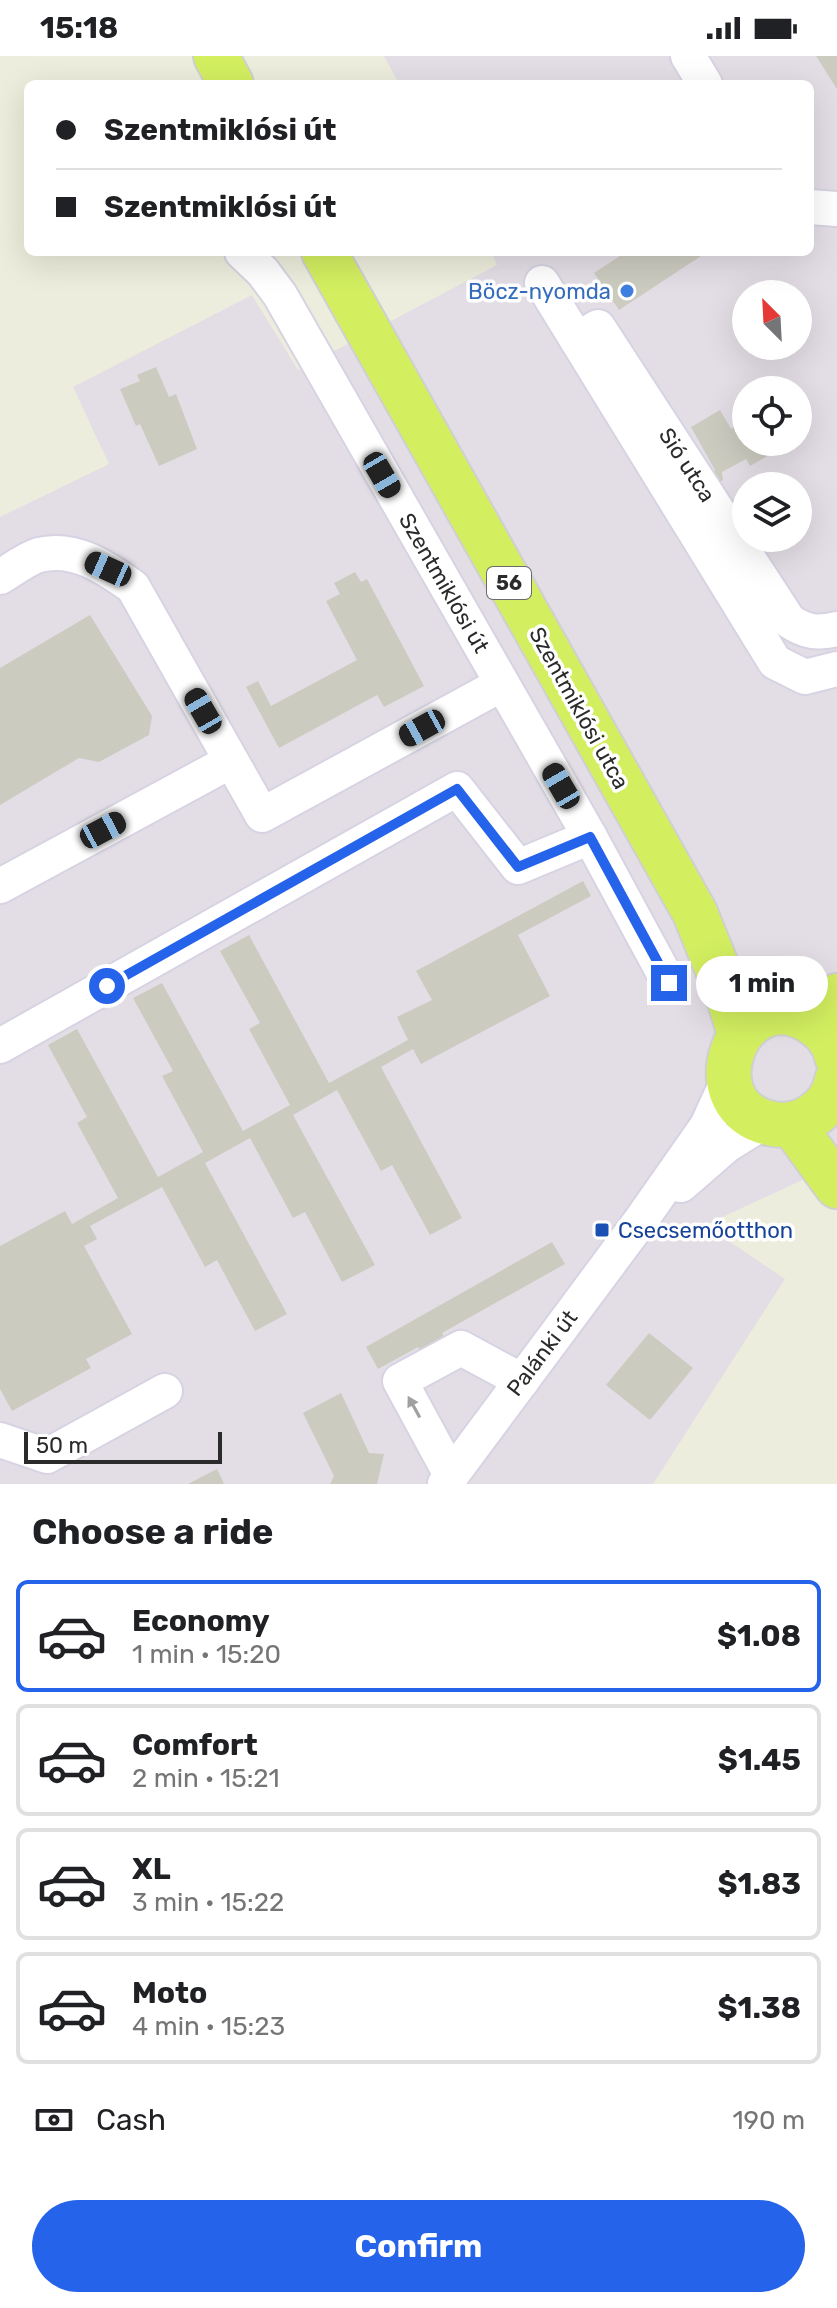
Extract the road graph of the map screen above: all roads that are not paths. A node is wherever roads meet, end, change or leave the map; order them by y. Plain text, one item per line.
1 (216, 56) edge
2 (688, 56) edge
3 (229, 80) edge
4 (703, 80) edge
5 (814, 207) edge
6 (837, 209) edge
7 (246, 256) edge
8 (326, 256) edge
9 (542, 283) dead end
10 (577, 340) junction
11 (0, 577) edge
12 (837, 629) edge
13 (837, 669) edge
14 (502, 684) junction
15 (231, 761) junction
16 (590, 837) junction
17 (0, 886) edge
18 (695, 913) junction
19 (669, 983) dead end
20 (806, 1009) edge
21 (740, 1034) junction
22 (0, 1046) edge
23 (837, 1053) edge
24 (728, 1080) junction
25 (811, 1112) edge
26 (837, 1186) edge
27 (639, 1223) junction
28 (522, 1381) junction
29 (165, 1391) dead end
30 (0, 1440) edge
31 (448, 1480) edge

1 - 3 main road
2 - 4 street
5 - 6 street
7 - 14 street, Szentmiklósi út
8 - 18 main road, Szentmiklósi utca / 56
9 - 10 street
10 - 12 street, Sió utca
10 - 13 street
11 - 15 street
14 - 15 street
14 - 16 street, Szentmiklósi út
15 - 17 street
16 - 19 street, Szentmiklósi út
16 - 22 street
18 - 20 main road, 56
18 - 21 main road, 56
20 - 21 main road
20 - 23 main road, 56
21 - 24 main road
24 - 25 main road
24 - 27 street, Palánki út
25 - 26 main road
25 - 27 street, Palánki út
27 - 28 street, Palánki út
28 - 31 street, Palánki út
31 -> 28 street
29 - 30 street

